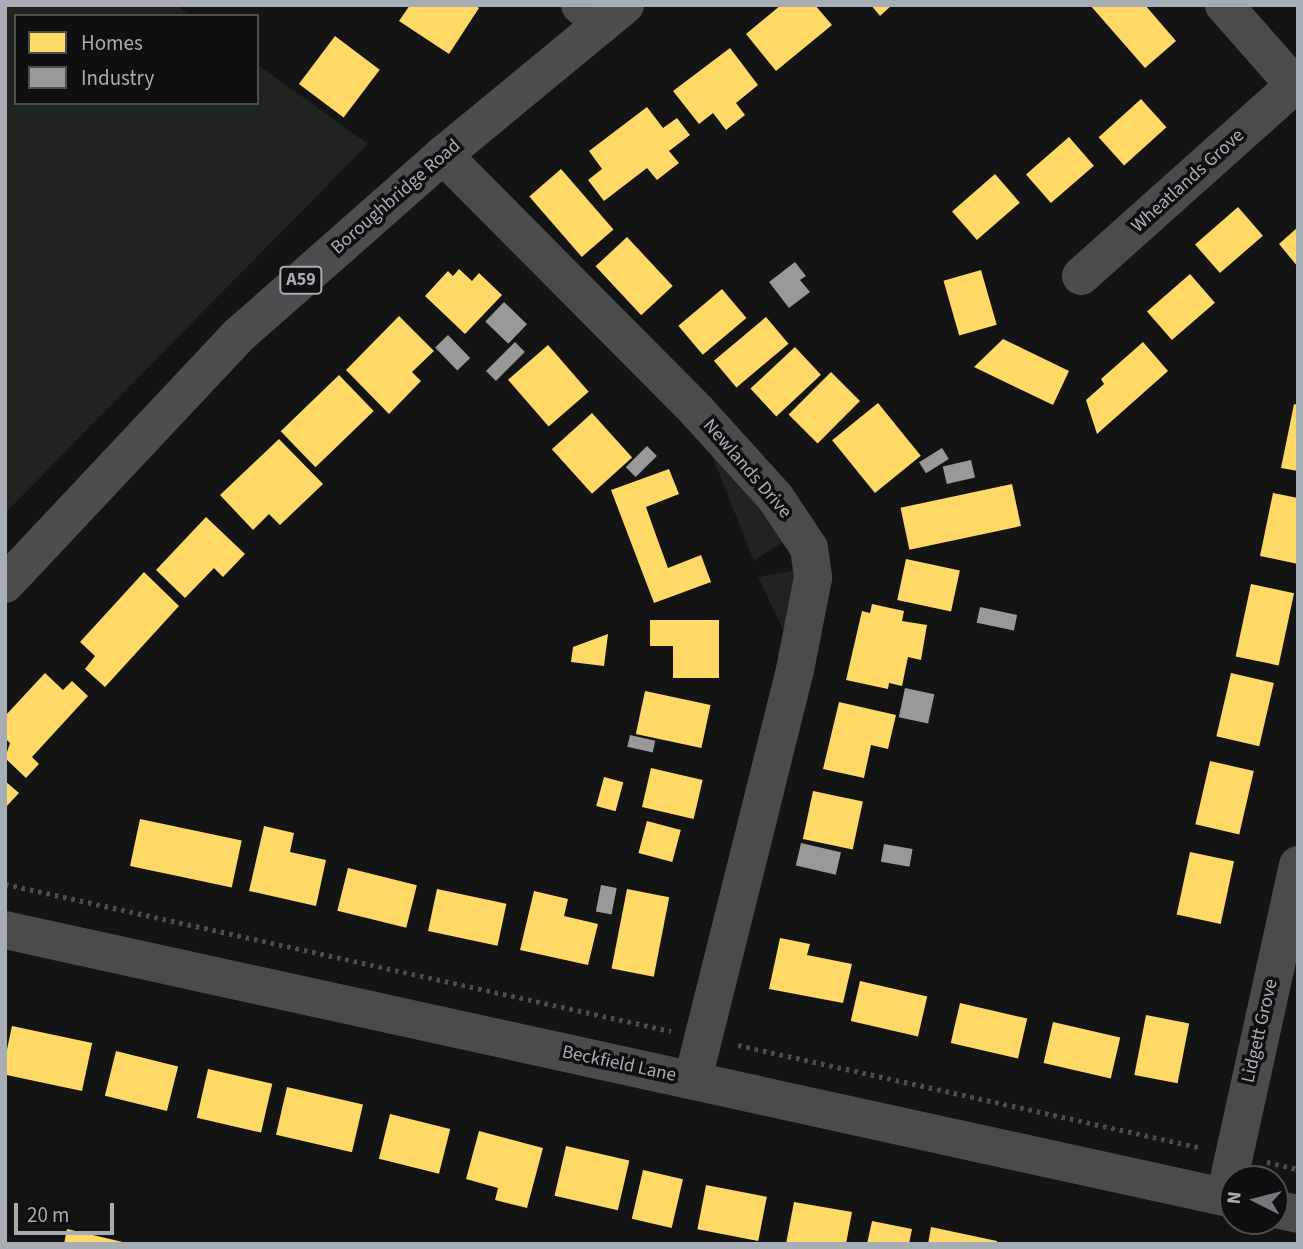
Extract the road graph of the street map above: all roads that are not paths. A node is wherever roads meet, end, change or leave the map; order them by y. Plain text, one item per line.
1 (1224, 5) edge
2 (603, 11) edge
3 (1297, 85) edge
4 (443, 155) junction
5 (1081, 276) dead end
6 (5, 584) edge
7 (1298, 865) edge
8 (5, 930) edge
9 (693, 1080) junction
10 (1232, 1165) edge
11 (1219, 1196) edge

1 - 3 street, Wheatlands Grove
2 - 4 main road, Boroughbridge Road / A59
3 - 5 street, Wheatlands Grove
4 - 6 main road, Boroughbridge Road / A59
4 - 9 street, Newlands Drive
7 - 10 street, Lidgett Grove
8 - 9 street, Beckfield Lane
9 - 11 street, Beckfield Lane

